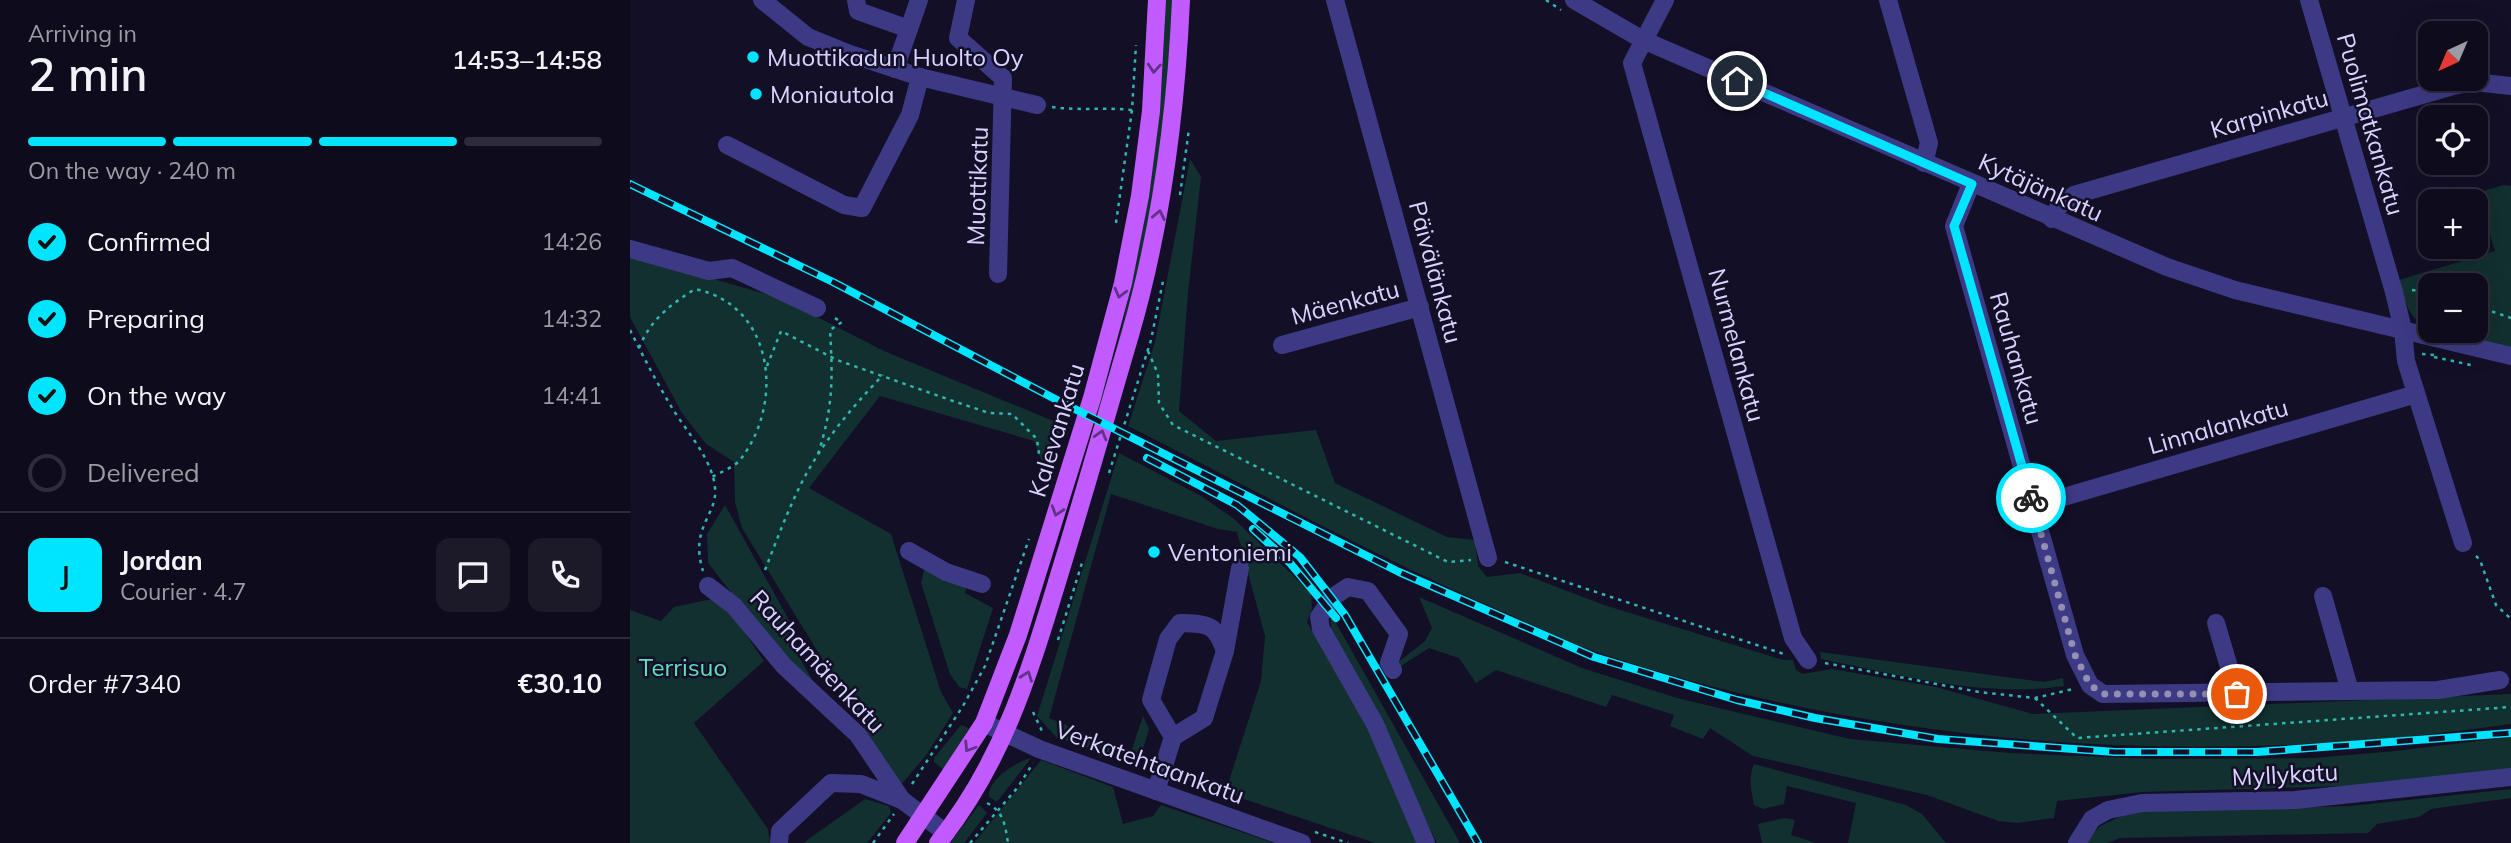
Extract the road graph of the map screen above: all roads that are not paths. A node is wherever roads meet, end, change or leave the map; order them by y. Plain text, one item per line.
1 (762, 0) edge
2 (856, 0) edge
3 (919, 0) edge
4 (966, 0) edge
5 (1157, 0) edge
6 (1181, 0) edge
7 (1335, 0) edge
8 (1574, 0) edge
9 (1665, 0) edge
10 (1888, 0) edge
11 (2309, 0) edge
12 (909, 29) junction
13 (1643, 40) junction
14 (895, 69) junction
15 (920, 77) junction
16 (2511, 86) edge
17 (1004, 99) junction
18 (1037, 105) road end
19 (2344, 117) junction
20 (727, 145) dead end
21 (1924, 163) junction
22 (1972, 184) junction
23 (2052, 219) junction
24 (630, 248) edge
25 (998, 274) dead end
26 (1420, 307) junction
27 (817, 308) road end
28 (2403, 330) junction
29 (1282, 345) dead end
30 (2511, 356) edge
31 (2416, 394) junction
32 (2033, 506) junction
33 (2463, 543) road end
34 (909, 551) dead end
35 (1488, 558) road end
36 (1240, 568) dead end
37 (982, 584) dead end
38 (708, 586) road end
39 (2323, 596) dead end
40 (2216, 623) dead end
41 (1226, 651) junction
42 (1808, 660) road end
43 (1393, 670) dead end
44 (2500, 680) dead end
45 (2350, 691) junction
46 (2237, 694) junction
47 (984, 723) junction
48 (1006, 732) junction
49 (1173, 737) junction
50 (2511, 777) edge
51 (1149, 794) junction
52 (902, 800) junction
53 (924, 817) junction
54 (942, 838) edge
55 (779, 843) edge
56 (905, 843) edge
57 (1302, 843) edge
58 (1426, 843) edge
59 (2077, 843) edge

1 - 14 street, Muottikatu
2 - 12 street
3 - 12 street
4 - 17 street
5 -> 47 main road, Kalevankatu
48 -> 6 main road, Kalevankatu
7 - 26 street, Päivälänkatu
8 - 13 street, Kytäjänkatu
9 - 13 street, Nurmelankatu
10 - 21 street
11 - 19 street, Puolimatkankatu
12 - 14 street
13 - 21 street, Kytäjänkatu
13 - 42 street, Nurmelankatu
14 - 15 street, Muottikatu
15 - 17 street, Muottikatu
15 - 20 street
16 - 19 street, Karpinkatu
17 - 18 street, Muottikatu
17 - 25 street, Muottikatu
19 - 23 street, Karpinkatu
19 - 28 street, Puolimatkankatu
21 - 22 street, Kytäjänkatu
22 - 23 street, Kytäjänkatu
22 - 32 street, Rauhankatu
23 - 28 street, Kytäjänkatu
24 - 27 street
26 - 29 street, Mäenkatu
26 - 35 street, Päivälänkatu
28 - 30 street, Kytäjänkatu
28 - 31 street, Puolimatkankatu
31 - 32 street, Linnalankatu
31 - 33 street, Puolimatkankatu
32 - 46 street, Rauhankatu
34 - 37 street
36 - 41 street
38 - 52 street, Rauhamäenkatu
39 - 45 street
40 - 46 street
41 - 49 street
41 - 49 street
43 - 58 street
44 - 45 street
45 - 46 street
47 - 48 street, Verkatehtaankatu
47 -> 53 main road, Kalevankatu
48 - 51 street, Verkatehtaankatu
48 - 54 main road, Kalevankatu
49 - 51 street
50 - 59 street, Myllykatu
51 - 57 street, Verkatehtaankatu
52 - 53 street, Rauhamäenkatu
52 - 55 street
53 - 54 street, Rauhamäenkatu
53 - 56 main road, Kalevankatu

